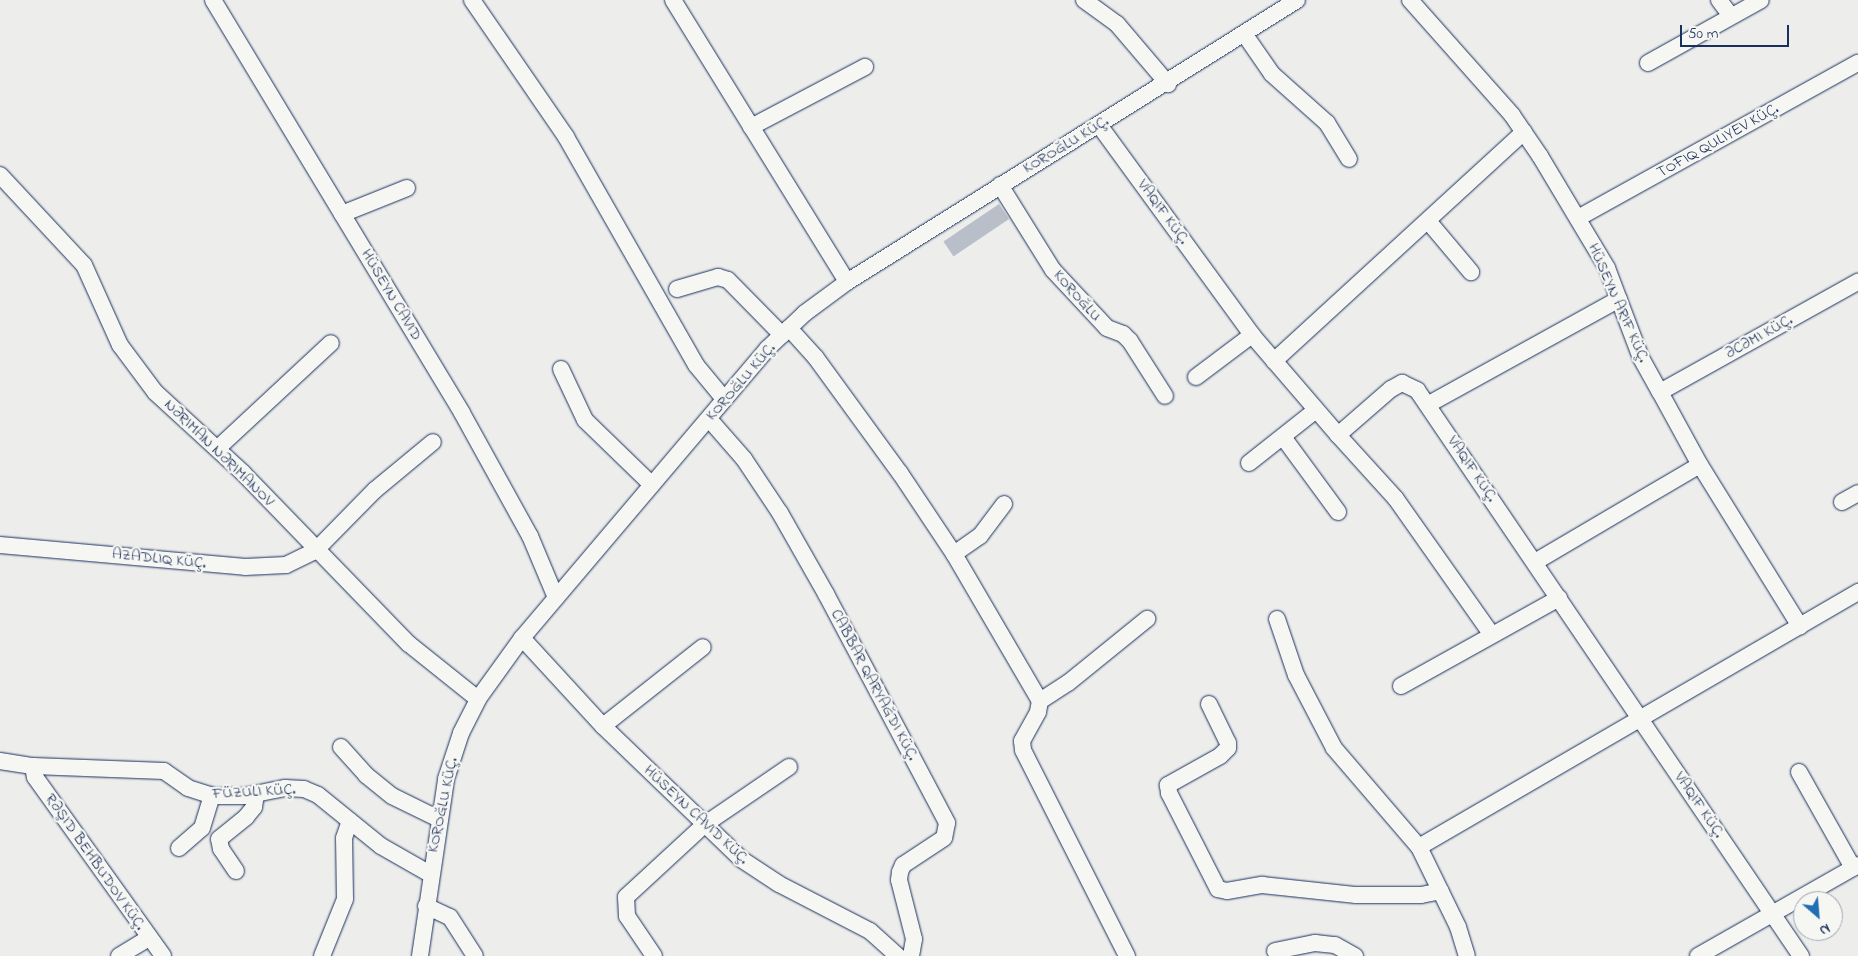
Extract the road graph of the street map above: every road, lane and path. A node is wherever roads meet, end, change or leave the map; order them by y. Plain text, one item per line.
1 (213, 0) edge
2 (472, 0) edge
3 (673, 0) edge
4 (1084, 0) edge
5 (1297, 0) edge
6 (1410, 0) edge
7 (1719, 0) edge
8 (1761, 0) edge
9 (1731, 16) junction
10 (1244, 35) junction
11 (1648, 63) dead end
12 (1858, 63) edge
13 (865, 67) dead end
14 (1168, 84) junction
15 (1099, 125) junction
16 (751, 127) junction
17 (1524, 132) junction
18 (1349, 159) dead end
19 (0, 175) edge
20 (1000, 185) junction
21 (407, 188) dead end
22 (342, 214) junction
23 (1578, 218) junction
24 (1428, 221) junction
25 (1471, 272) dead end
26 (847, 282) junction
27 (1858, 282) edge
28 (677, 289) dead end
29 (1619, 299) junction
30 (785, 331) junction
31 (1252, 335) junction
32 (331, 343) dead end
33 (1274, 361) junction
34 (561, 369) dead end
35 (1196, 377) dead end
36 (1660, 392) junction
37 (1165, 396) dead end
38 (724, 399) junction
39 (1429, 404) junction
40 (1316, 410) junction
41 (709, 419) junction
42 (1338, 435) junction
43 (1283, 438) junction
44 (433, 442) dead end
45 (218, 448) junction
46 (1249, 463) dead end
47 (1700, 465) junction
48 (652, 485) junction
49 (1858, 493) edge
50 (1842, 502) dead end
51 (1004, 504) dead end
52 (1338, 512) dead end
53 (0, 545) edge
54 (315, 551) junction
55 (954, 554) junction
56 (1535, 562) junction
57 (1858, 592) edge
58 (556, 598) junction
59 (1559, 598) junction
60 (1147, 619) dead end
61 (1277, 619) dead end
62 (1800, 626) junction
63 (1492, 635) junction
64 (522, 638) junction
65 (703, 647) dead end
66 (1401, 686) dead end
67 (478, 699) junction
68 (1040, 701) junction
69 (1209, 704) dead end
70 (1639, 717) junction
71 (602, 726) junction
72 (341, 746) dead end
73 (0, 761) edge
74 (32, 766) junction
75 (789, 766) dead end
76 (1799, 772) dead end
77 (256, 794) junction
78 (212, 796) junction
79 (438, 818) junction
80 (350, 821) junction
81 (704, 824) junction
82 (1419, 847) junction
83 (179, 848) dead end
84 (1856, 866) edge
85 (236, 871) dead end
86 (430, 874) junction
87 (1440, 891) junction
88 (426, 906) junction
89 (1773, 914) junction
90 (149, 938) junction
91 (1275, 951) dead end
92 (119, 956) edge
93 (163, 956) edge
94 (322, 956) edge
95 (420, 956) edge
96 (474, 956) edge
97 (654, 956) edge
98 (898, 956) edge
99 (911, 956) edge
100 (1127, 956) edge
101 (1355, 956) edge
102 (1467, 956) edge
103 (1698, 956) edge
104 (1801, 956) edge

1 - 22 street, HÜSEYN CAVID
2 - 38 street
3 - 16 street
4 - 14 street
5 - 10 street, KOROĞLU KÜÇ.
6 - 17 street, HÜSEYN ARIF KÜÇ.
7 - 9 street
8 - 9 street
9 - 11 street
10 - 14 street, KOROĞLU KÜÇ.
10 - 18 street
12 - 23 street, TOFIQ QULIYEV KÜÇ.
13 - 16 street
14 - 15 street, KOROĞLU KÜÇ.
15 - 20 street, KOROĞLU KÜÇ.
15 - 31 street, VAQIF KÜÇ.
16 - 26 street
17 - 23 street, HÜSEYN ARIF KÜÇ.
17 - 24 street
19 - 45 street, NƏRIMAN NƏRIMANOV
20 - 26 street, KOROĞLU KÜÇ.
20 - 37 street, KOROĞLU
21 - 22 street
22 - 58 street, HÜSEYN CAVID
23 - 29 street, HÜSEYN ARIF KÜÇ.
24 - 25 street
24 - 33 street
26 - 30 street, KOROĞLU KÜÇ.
27 - 36 street, ƏCƏMI KÜÇ.
28 - 30 street
29 - 36 street, HÜSEYN ARIF KÜÇ.
29 - 39 street
30 - 38 street, KOROĞLU KÜÇ.
30 - 55 street
31 - 33 street, VAQIF KÜÇ.
31 - 35 street
32 - 45 street
33 - 40 street, VAQIF KÜÇ.
34 - 48 street
36 - 47 street, HÜSEYN ARIF KÜÇ.
38 - 41 street, KOROĞLU KÜÇ.
39 - 42 street, VAQIF KÜÇ.
39 - 56 street, VAQIF KÜÇ.
40 - 42 street, VAQIF KÜÇ.
40 - 43 street
41 - 48 street, KOROĞLU KÜÇ.
41 - 99 street
42 - 63 street
43 - 46 street
43 - 52 street
44 - 54 street
45 - 54 street, NƏRIMAN NƏRIMANOV
47 - 56 street
47 - 62 street, HÜSEYN ARIF KÜÇ.
48 - 58 street, KOROĞLU KÜÇ.
49 - 50 street
51 - 55 street
53 - 54 street
54 - 67 street, NƏRIMAN NƏRIMANOV
55 - 68 street
56 - 59 street, VAQIF KÜÇ.
57 - 62 street
58 - 64 street, KOROĞLU KÜÇ.
59 - 63 street
59 - 70 street, VAQIF KÜÇ.
60 - 68 street
61 - 82 street
62 - 70 street
63 - 66 street
64 - 67 street, KOROĞLU KÜÇ.
64 - 71 street, HÜSEYN CAVID KÜÇ.
65 - 71 street
67 - 79 street, KOROĞLU KÜÇ.
68 - 100 street
69 - 87 street
70 - 82 street
70 - 89 street, VAQIF KÜÇ.
71 - 81 street, HÜSEYN CAVID KÜÇ.
72 - 79 street
73 - 74 street, FÜZULI KÜÇ.
74 - 78 street, FÜZULI KÜÇ.
74 - 90 street, RƏŞID BEHBUDOV KÜÇ.
75 - 81 street
76 - 84 street
77 - 78 street, FÜZULI KÜÇ.
77 - 80 street, FÜZULI KÜÇ.
77 - 85 street
78 - 83 street
79 - 86 street, KOROĞLU KÜÇ.
80 - 86 street, FÜZULI KÜÇ.
80 - 94 street
81 - 97 street
81 - 98 street, HÜSEYN CAVID KÜÇ.
82 - 87 street
84 - 89 street
86 - 88 street, KOROĞLU KÜÇ.
87 - 102 street
88 - 95 street, KOROĞLU KÜÇ.
88 - 96 street
89 - 103 street
89 - 104 street, VAQIF KÜÇ.
90 - 92 street
90 - 93 street, RƏŞID BEHBUDOV KÜÇ.
91 - 101 street

